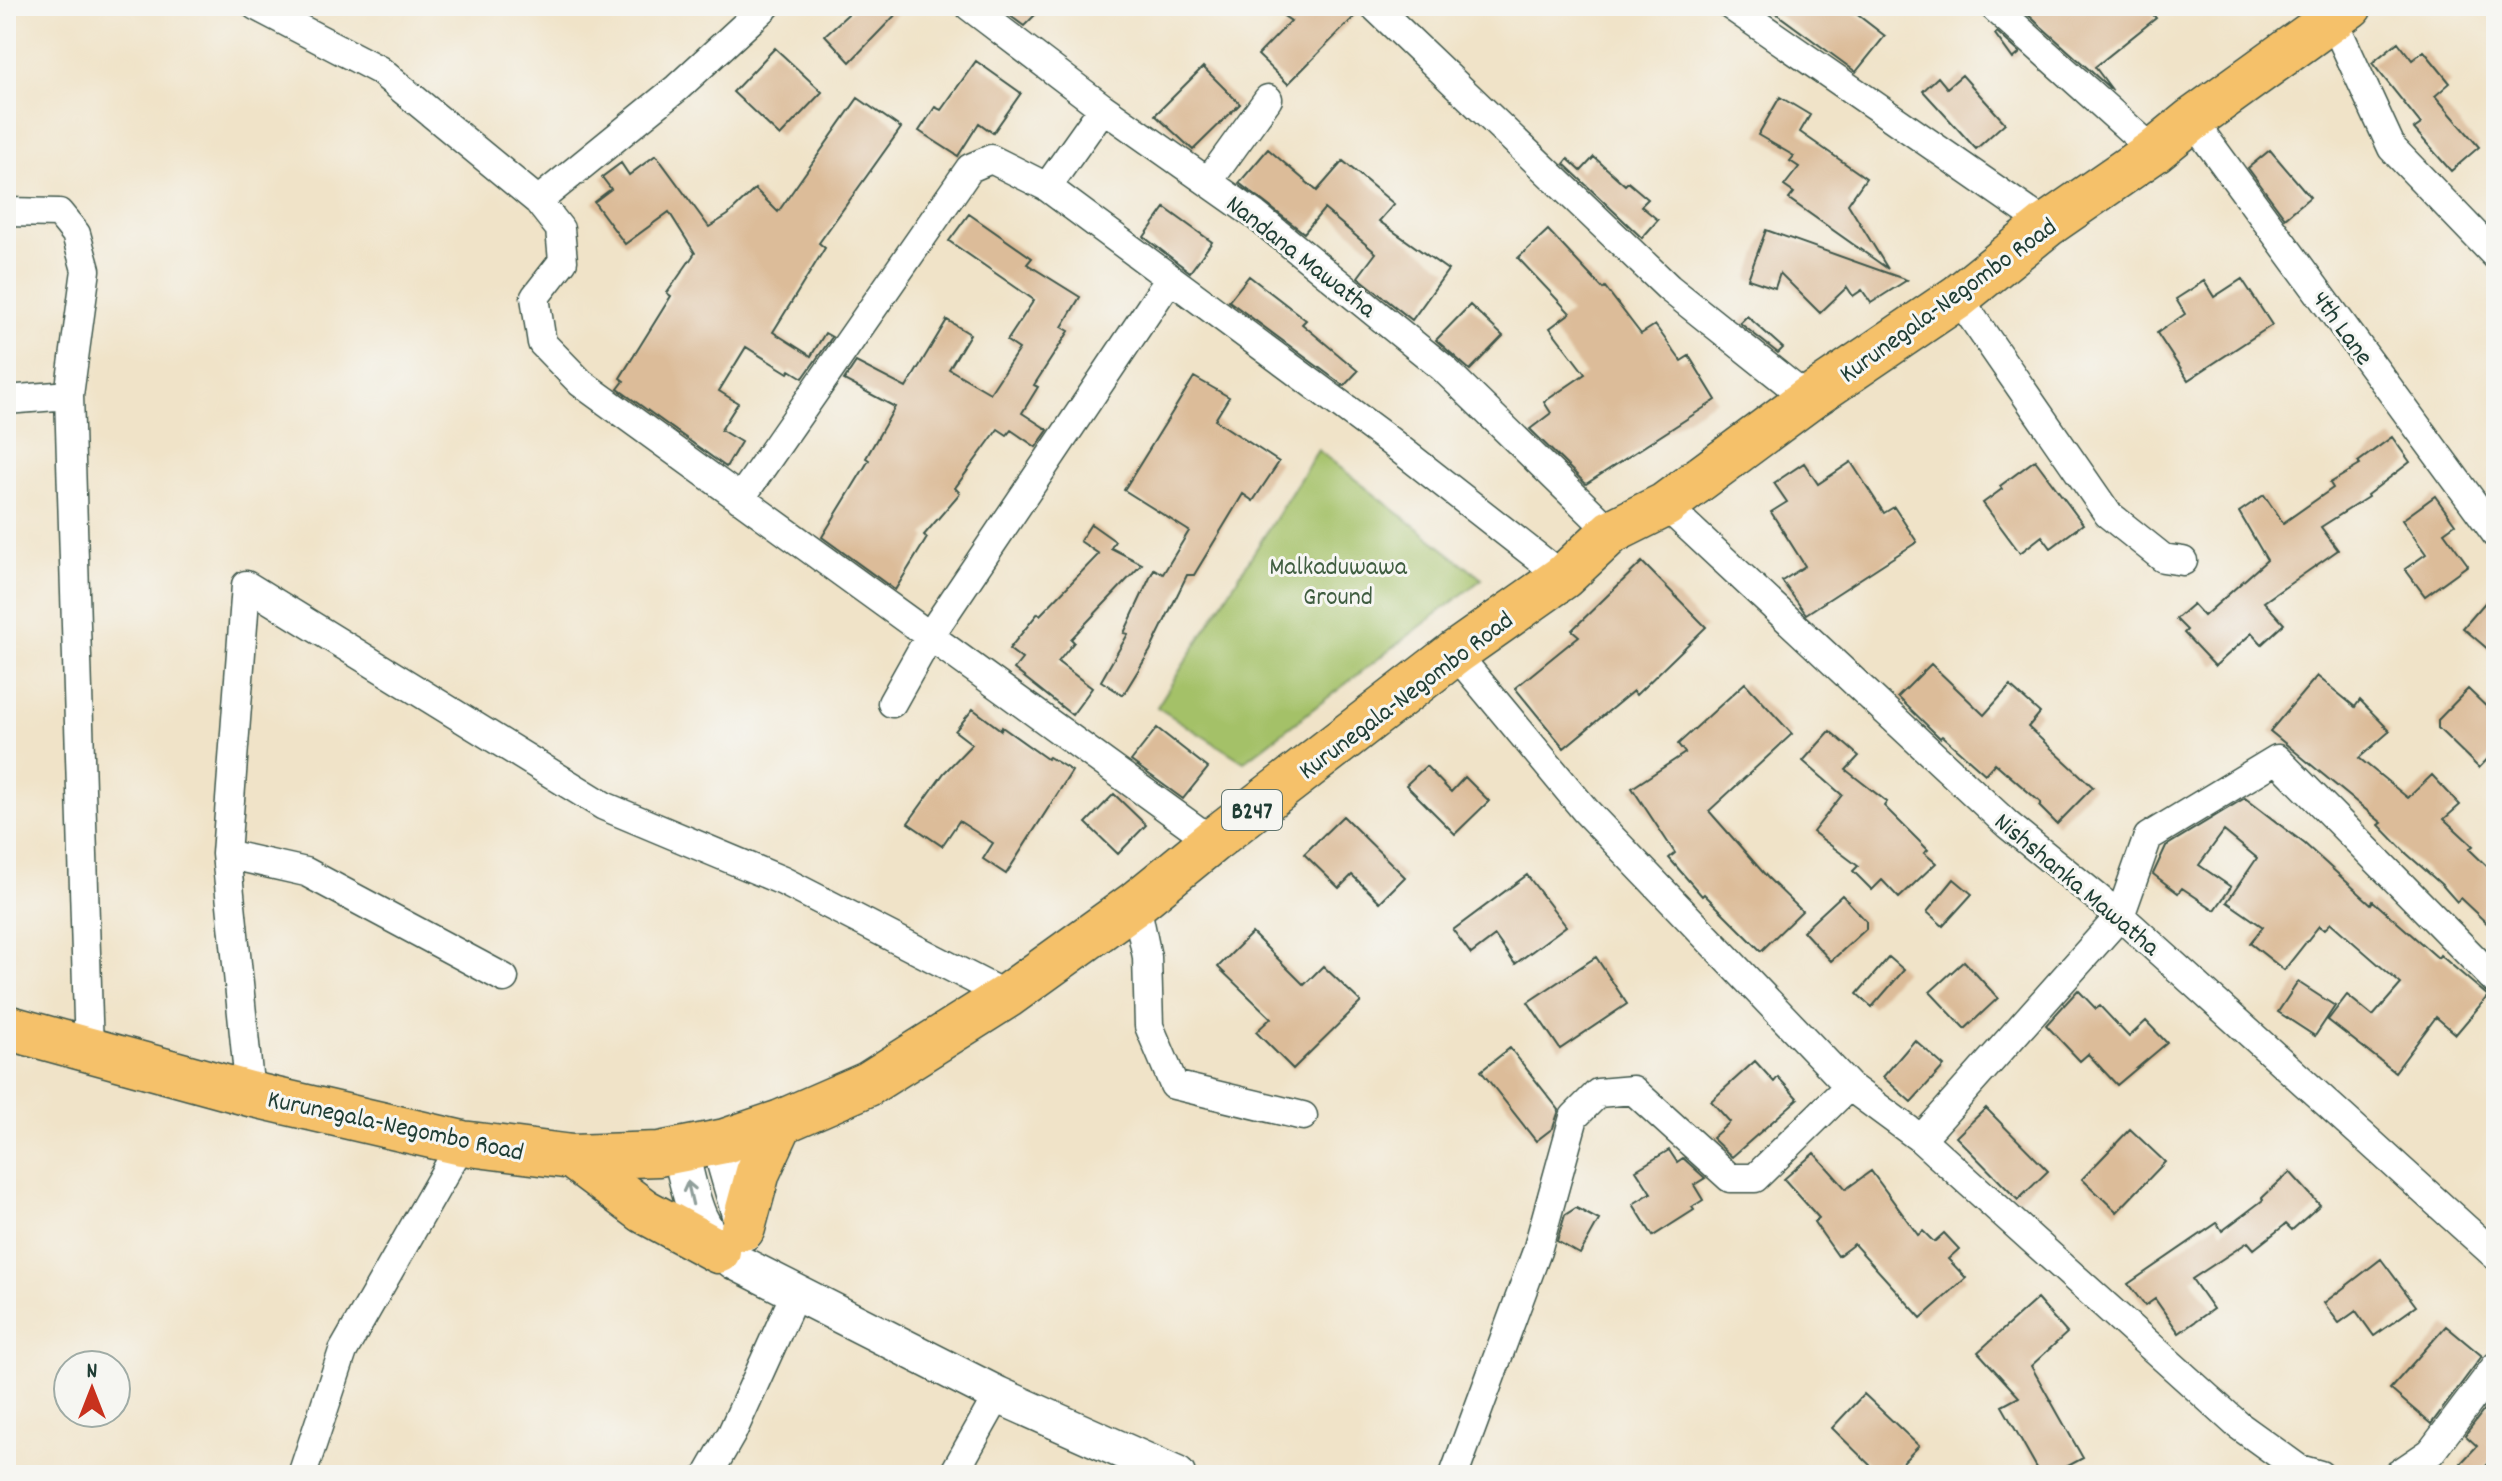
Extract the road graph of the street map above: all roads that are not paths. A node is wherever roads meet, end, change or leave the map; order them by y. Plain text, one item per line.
1 (256, 6) edge
2 (766, 6) edge
3 (969, 6) edge
4 (1374, 6) edge
5 (1731, 6) edge
6 (1993, 6) edge
7 (2333, 11) edge
8 (1268, 99) dead end
9 (1103, 108) junction
10 (2192, 120) junction
11 (2154, 151) junction
12 (1208, 182) junction
13 (1047, 187) junction
14 (538, 201) junction
15 (6, 212) edge
16 (2047, 225) junction
17 (2496, 256) edge
18 (1169, 280) junction
19 (1958, 297) junction
20 (69, 395) junction
21 (1808, 399) junction
22 (6, 400) edge
23 (740, 499) junction
24 (1665, 505) junction
25 (1611, 532) junction
26 (2496, 534) edge
27 (2183, 561) dead end
28 (1563, 577) junction
29 (929, 637) junction
30 (1455, 653) junction
31 (892, 703) dead end
32 (1212, 841) junction
33 (226, 854) junction
34 (1136, 903) junction
35 (2120, 916) junction
36 (504, 978) dead end
37 (2496, 981) edge
38 (1007, 996) junction
39 (6, 1027) edge
40 (89, 1052) junction
41 (1849, 1086) junction
42 (250, 1094) junction
43 (1303, 1116) dead end
44 (781, 1122) junction
45 (1921, 1139) junction
46 (725, 1141) junction
47 (462, 1143) junction
48 (680, 1150) junction
49 (572, 1157) junction
50 (731, 1239) junction
51 (2496, 1256) edge
52 (787, 1289) junction
53 (2496, 1366) edge
54 (998, 1395) junction
55 (302, 1475) edge
56 (708, 1475) edge
57 (953, 1475) edge
58 (1177, 1475) edge
59 (1454, 1475) edge
60 (2320, 1475) edge
61 (2397, 1475) edge

1 - 14 street
2 - 14 street
3 - 9 street, Nandana Mawatha
4 - 21 street
5 - 16 street
6 - 11 street
7 - 10 main road, Kurunegala-Negombo Road / B247
7 - 17 street
8 - 12 street
9 - 12 street, Nandana Mawatha
9 - 13 street
10 - 11 main road, Kurunegala-Negombo Road / B247
10 - 26 street, 4th Lane
11 - 16 main road, Kurunegala-Negombo Road / B247
12 - 25 street, Nandana Mawatha
13 - 18 street
13 - 23 street
14 - 23 street
15 - 20 street
16 - 19 main road, Kurunegala-Negombo Road / B247
18 - 28 street
18 - 29 street
19 - 21 main road, Kurunegala-Negombo Road / B247
19 - 27 street
20 - 22 street
20 - 40 street
21 - 24 main road, Kurunegala-Negombo Road / B247
23 - 29 street
24 - 25 main road, Kurunegala-Negombo Road / B247
24 - 35 street, Nishshanka Mawatha
25 - 28 main road, Kurunegala-Negombo Road / B247
28 - 30 main road, Kurunegala-Negombo Road / B247
29 - 31 street
29 - 32 street
30 - 32 main road, Kurunegala-Negombo Road / B247
30 - 41 street
32 - 34 main road, Kurunegala-Negombo Road / B247
33 - 36 street
33 - 38 street
33 - 42 street
34 - 38 main road, Kurunegala-Negombo Road / B247
34 - 43 street
35 - 37 street
35 - 45 street
35 - 51 street, Nishshanka Mawatha
38 - 44 main road, Kurunegala-Negombo Road / B247
39 - 40 main road, Kurunegala-Negombo Road / B247
40 - 42 main road, Kurunegala-Negombo Road / B247
41 - 45 street
41 - 59 street
42 - 47 main road, Kurunegala-Negombo Road / B247
44 - 46 main road, Kurunegala-Negombo Road / B247
44 - 50 main road
45 - 60 street
46 - 48 main road, Kurunegala-Negombo Road / B247
46 - 50 street
47 - 49 main road, Kurunegala-Negombo Road / B247
47 - 55 street
48 - 49 main road, Kurunegala-Negombo Road / B247
50 -> 48 street
49 - 50 main road
50 - 52 street
52 - 54 street
52 - 56 street
53 - 61 street
54 - 57 street
54 - 58 street

